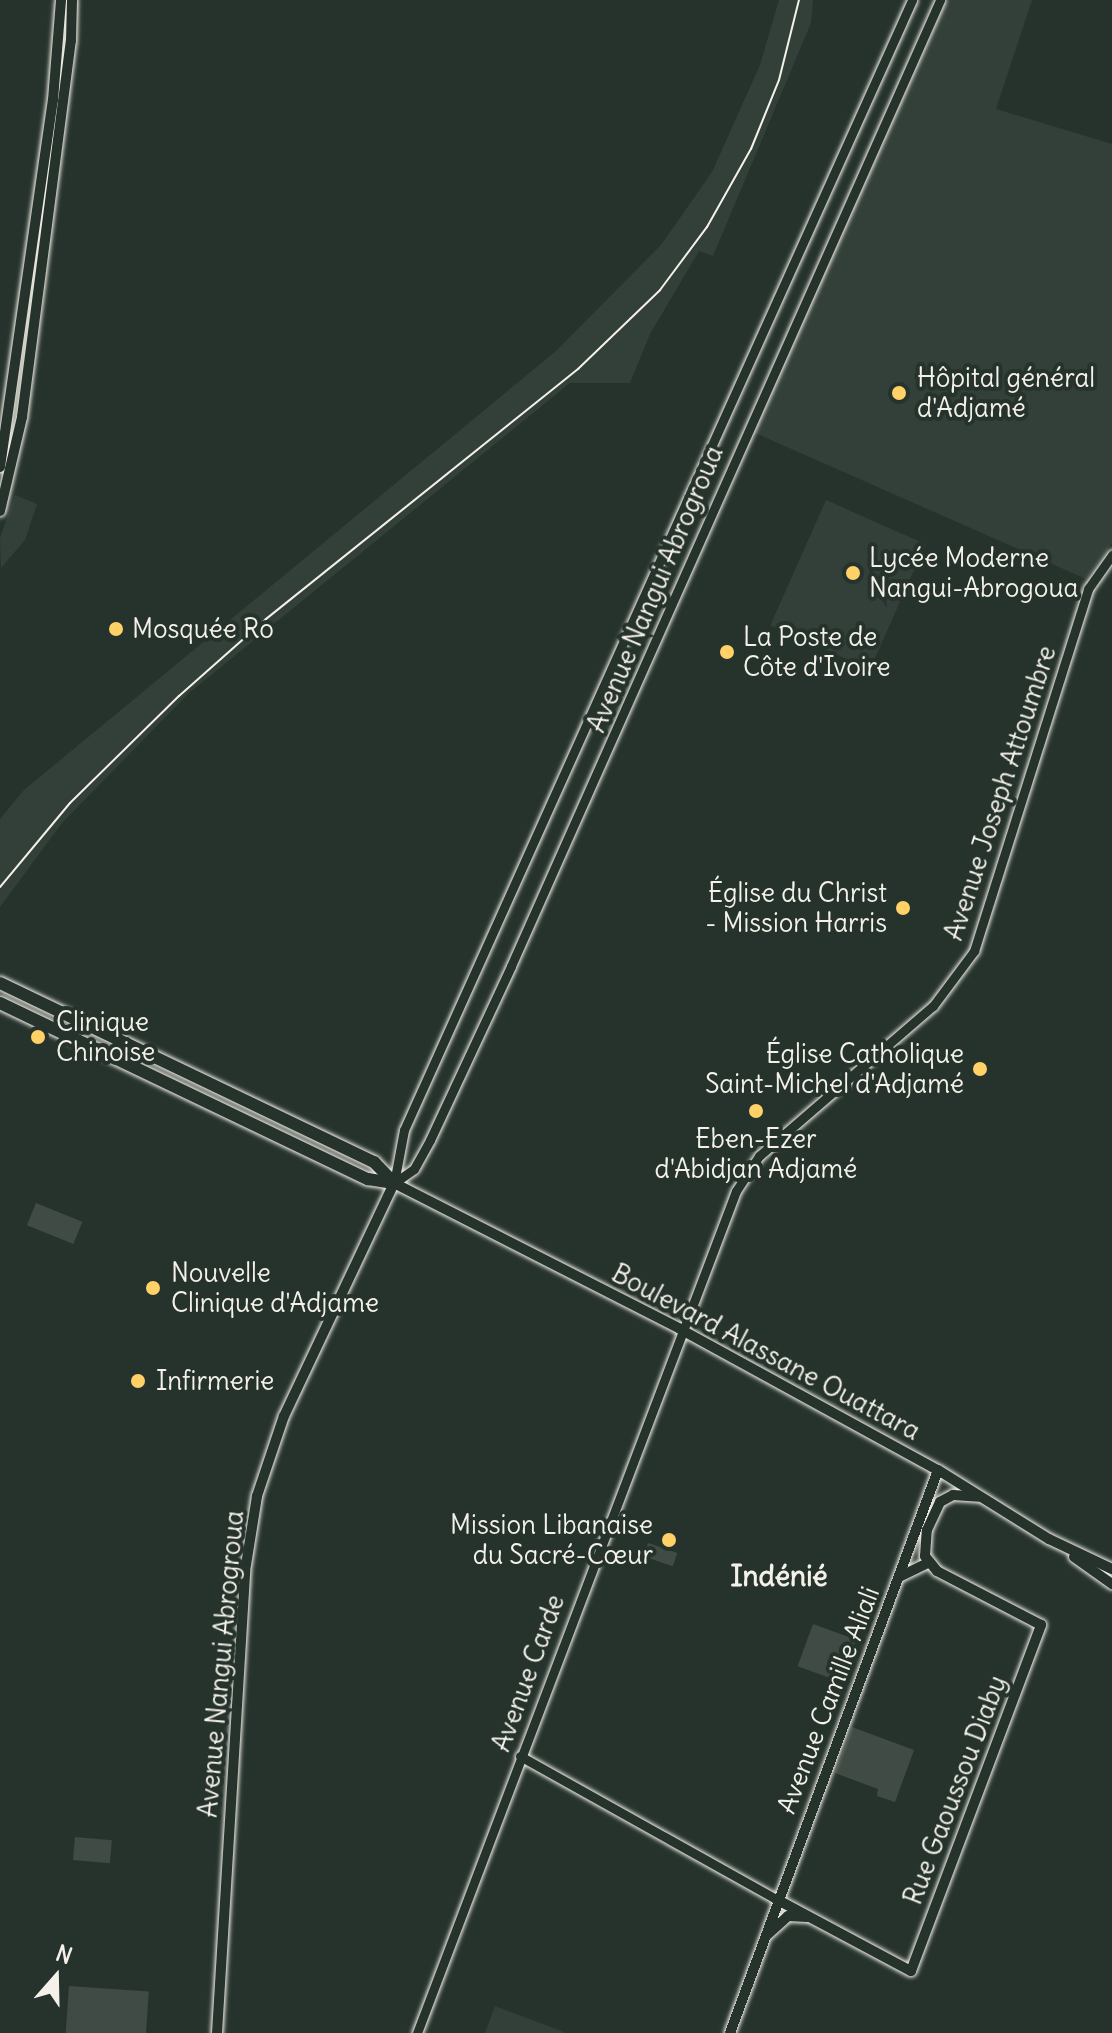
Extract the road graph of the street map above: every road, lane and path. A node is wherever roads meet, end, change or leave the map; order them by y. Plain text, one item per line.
1 (61, 0) edge
2 (72, 0) edge
3 (912, 0) edge
4 (940, 0) edge
5 (0, 467) edge
6 (0, 511) edge
7 (1112, 555) edge
8 (0, 983) edge
9 (3, 1004) edge
10 (394, 1183) junction
11 (680, 1329) junction
12 (938, 1470) junction
13 (984, 1498) junction
14 (1049, 1539) junction
15 (928, 1563) junction
16 (1112, 1569) edge
17 (899, 1577) junction
18 (1112, 1584) edge
19 (520, 1756) junction
20 (776, 1899) junction
21 (809, 1917) junction
22 (760, 1946) junction
23 (217, 2033) edge
24 (417, 2033) edge
25 (730, 2033) edge

1 - 5 main road
2 - 6 main road
3 - 10 street, Avenue Nangui Abrogroua
4 - 10 street, Avenue Nangui Abrogroua
7 - 11 street, Avenue Joseph Attoumbre
8 - 10 highway
9 - 10 highway
10 - 11 main road, Boulevard Alassane Ouattara
10 - 23 main road, Avenue Nangui Abrogroua
11 - 12 main road, Boulevard Alassane Ouattara
11 - 19 street, Avenue Carde
12 - 13 main road, Boulevard Alassane Ouattara
12 - 17 main road, Avenue Camille Aliali
13 - 14 main road, Boulevard Alassane Ouattara
13 - 15 main road
14 - 16 main road, Boulevard Alassane Ouattara
14 - 18 main road
15 - 17 main road
15 - 21 main road, Rue Gaoussou Diaby
17 - 20 main road, Avenue Camille Aliali
19 - 20 street
19 - 24 street, Avenue Carde
20 - 21 main road
20 - 22 main road, Avenue Camille Aliali
21 - 22 main road, Avenue Camille Aliali
22 - 25 main road, Avenue Camille Aliali

